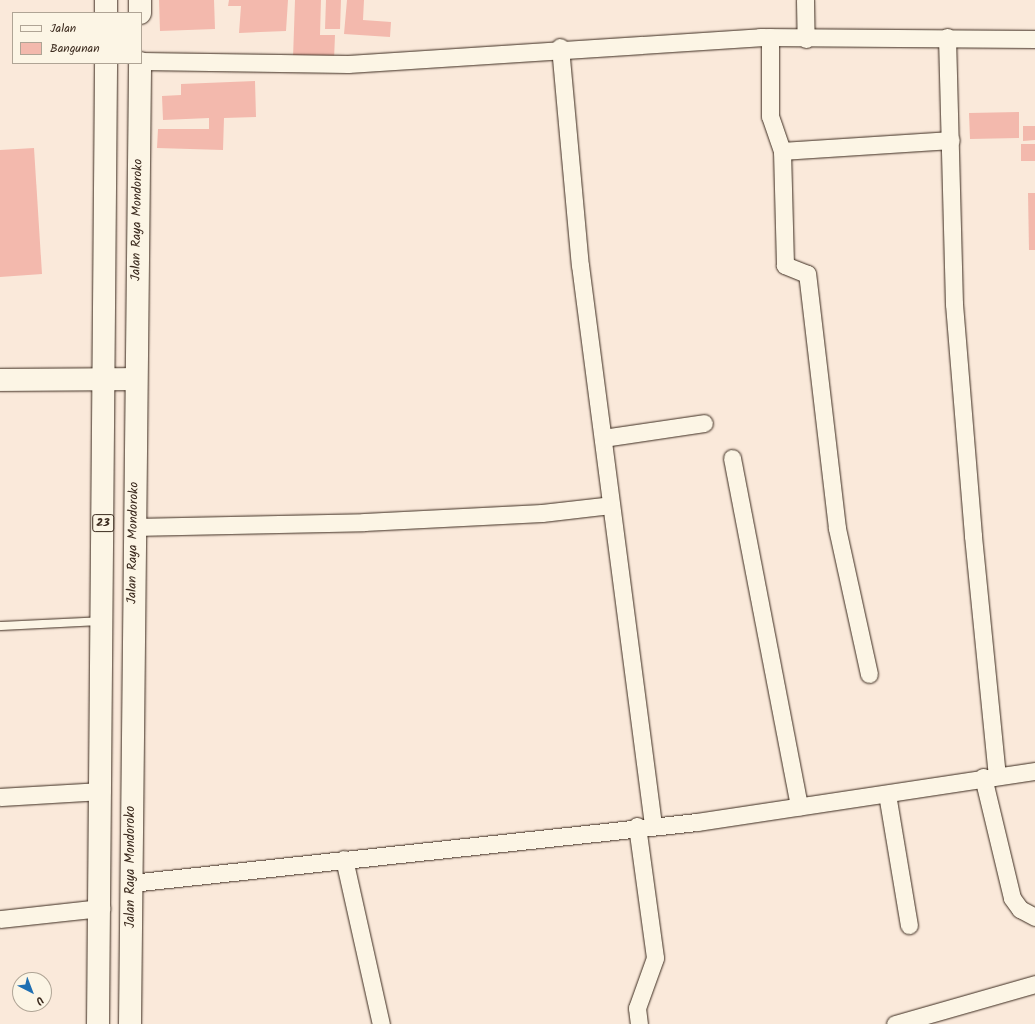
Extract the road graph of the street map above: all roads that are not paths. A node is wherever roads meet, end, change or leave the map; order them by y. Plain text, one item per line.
1 (106, 0) edge
2 (140, 0) edge
3 (805, 0) edge
4 (106, 12) edge
5 (140, 12) edge
6 (770, 37) junction
7 (947, 37) junction
8 (806, 38) junction
9 (1035, 39) edge
10 (560, 48) junction
11 (142, 62) edge
12 (106, 64) edge
13 (140, 64) edge
14 (951, 140) junction
15 (782, 151) junction
16 (104, 379) junction
17 (136, 379) junction
18 (0, 380) edge
19 (704, 423) dead end
20 (603, 438) junction
21 (732, 458) dead end
22 (612, 505) junction
23 (133, 527) junction
24 (101, 621) junction
25 (0, 626) edge
26 (869, 674) dead end
27 (1035, 771) edge
28 (990, 776) junction
29 (102, 791) junction
30 (887, 794) junction
31 (0, 797) edge
32 (799, 807) junction
33 (645, 826) junction
34 (344, 859) junction
35 (131, 883) junction
36 (101, 908) junction
37 (1035, 917) edge
38 (0, 919) edge
39 (909, 925) dead end
40 (99, 983) junction
41 (130, 983) junction
42 (1035, 984) edge
43 (98, 1024) edge
44 (130, 1024) edge
45 (381, 1024) edge
46 (639, 1024) edge
47 (895, 1024) edge

1 - 4 main road
2 - 5 main road
3 - 8 street
6 - 8 street
6 - 10 street
6 - 15 street
7 - 8 street
7 - 9 street
7 - 14 street
10 - 11 street
10 - 20 street
12 - 16 main road, 23
13 - 17 main road, Jalan Raya Mondoroko / 23
14 - 15 street
14 - 28 street
15 - 26 street
16 - 17 main road
16 - 18 main road
16 - 24 main road, 23
17 - 23 main road, Jalan Raya Mondoroko / 23
19 - 20 street
20 - 22 street
21 - 32 street
22 - 23 street
22 - 33 street
23 - 35 main road, Jalan Raya Mondoroko / 23
24 - 25 lane
24 - 29 main road, 23
27 - 28 street
28 - 30 street
28 - 37 street
29 - 31 street
29 - 36 main road, 23
30 - 32 street
30 - 39 street
32 - 33 street
33 - 34 street
33 - 46 street
34 - 35 street
34 - 45 street
35 - 41 main road, Jalan Raya Mondoroko / 23
36 - 38 street
36 - 40 main road, 23
40 - 41 main road
40 - 43 main road, 23
41 - 44 main road, Jalan Raya Mondoroko / 23
42 - 47 street

